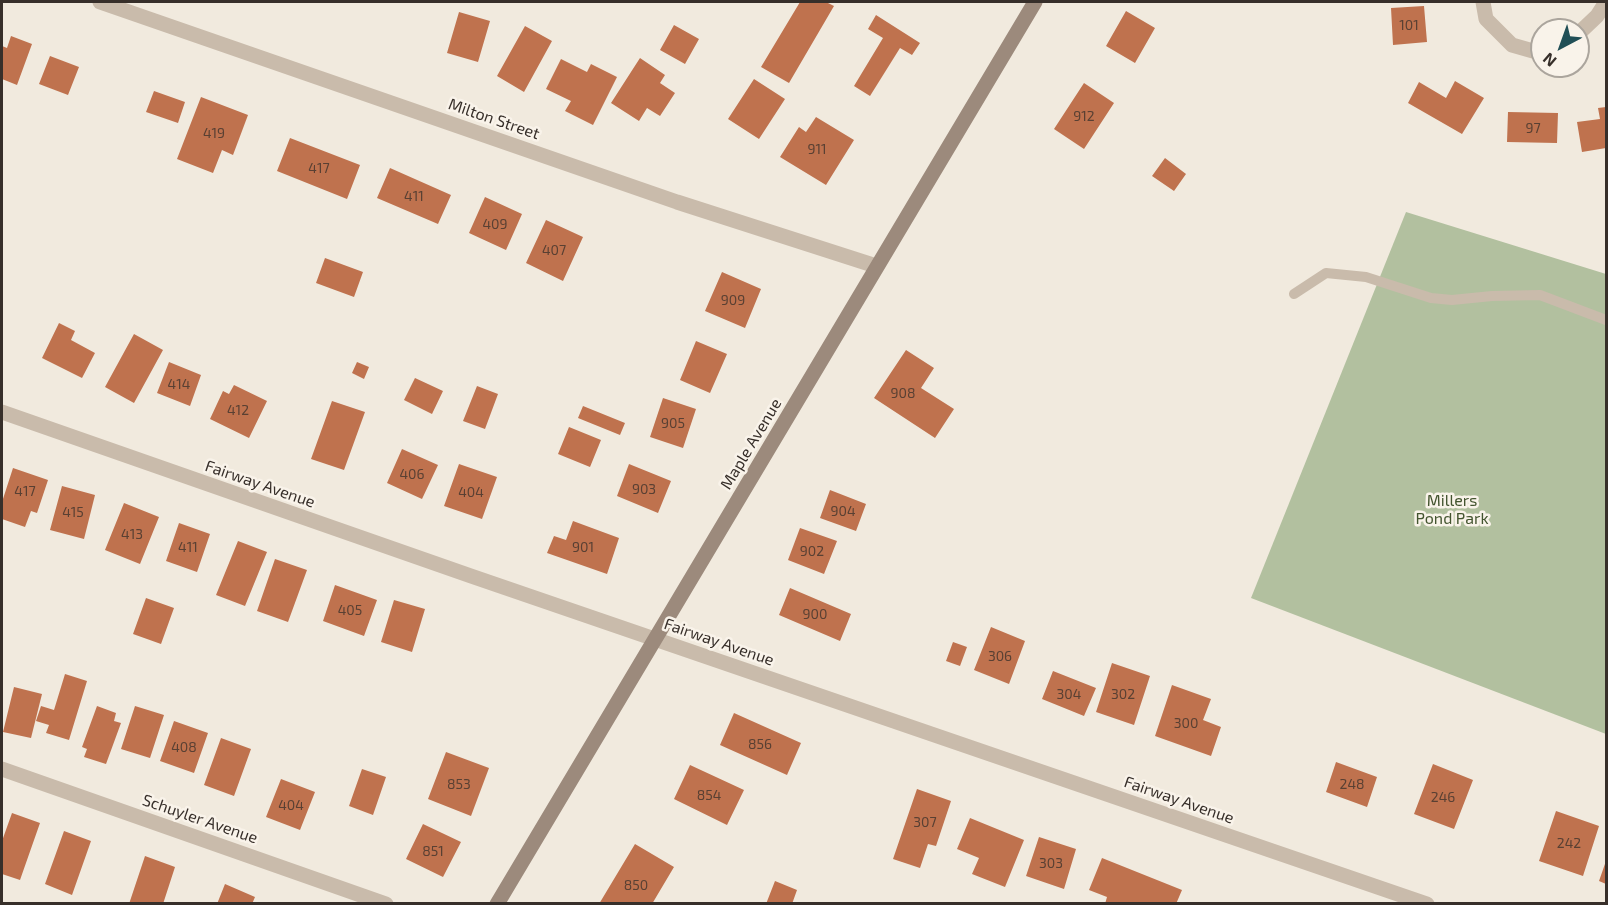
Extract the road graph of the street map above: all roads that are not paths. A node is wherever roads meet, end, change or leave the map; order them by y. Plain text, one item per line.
1 (100, 2) edge
2 (1035, 2) edge
3 (1483, 2) edge
4 (1606, 2) edge
5 (1590, 23) edge
6 (1530, 50) edge
7 (876, 266) junction
8 (1294, 294) dead end
9 (1606, 320) edge
10 (2, 412) edge
11 (656, 640) junction
12 (2, 769) edge
13 (387, 903) edge
14 (497, 903) edge
15 (1427, 903) edge

1 - 7 street, Milton Street
2 - 7 main road, Maple Avenue
3 - 6 street
4 - 5 street
7 - 11 main road, Maple Avenue
8 - 9 lane
10 - 11 street, Fairway Avenue
11 - 14 main road, Maple Avenue
11 - 15 street, Fairway Avenue
12 - 13 street, Schuyler Avenue

